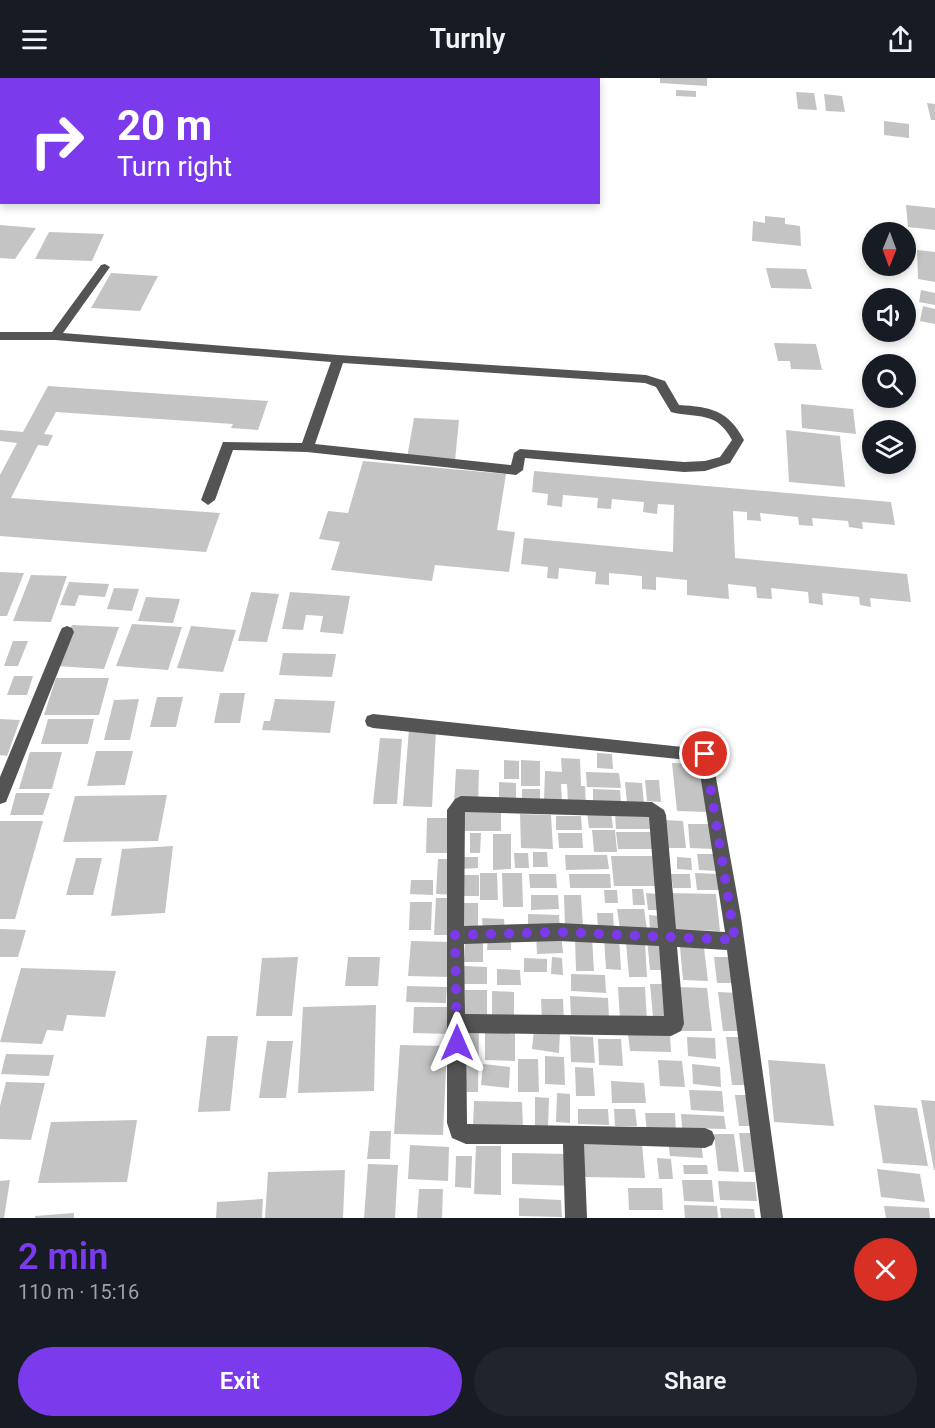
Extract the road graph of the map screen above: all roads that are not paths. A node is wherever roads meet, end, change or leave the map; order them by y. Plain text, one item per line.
1 (105, 267) dead end
2 (0, 336) edge
3 (55, 336) junction
4 (338, 359) junction
5 (307, 448) junction
6 (208, 500) dead end
7 (67, 632) dead end
8 (373, 721) dead end
9 (0, 797) edge
10 (455, 935) junction
11 (666, 936) junction
12 (735, 940) junction
13 (457, 1023) junction
14 (573, 1134) junction
15 (705, 1138) dead end
16 (576, 1218) edge
17 (772, 1218) edge

1 - 3 street
2 - 3 street
3 - 4 street
4 - 5 street
4 - 5 street
5 - 6 street
7 - 9 street
8 - 12 street
10 - 11 street
10 - 11 street
10 - 13 street
11 - 12 street
11 - 13 street
12 - 17 street
13 - 14 street
14 - 15 street
14 - 16 street

